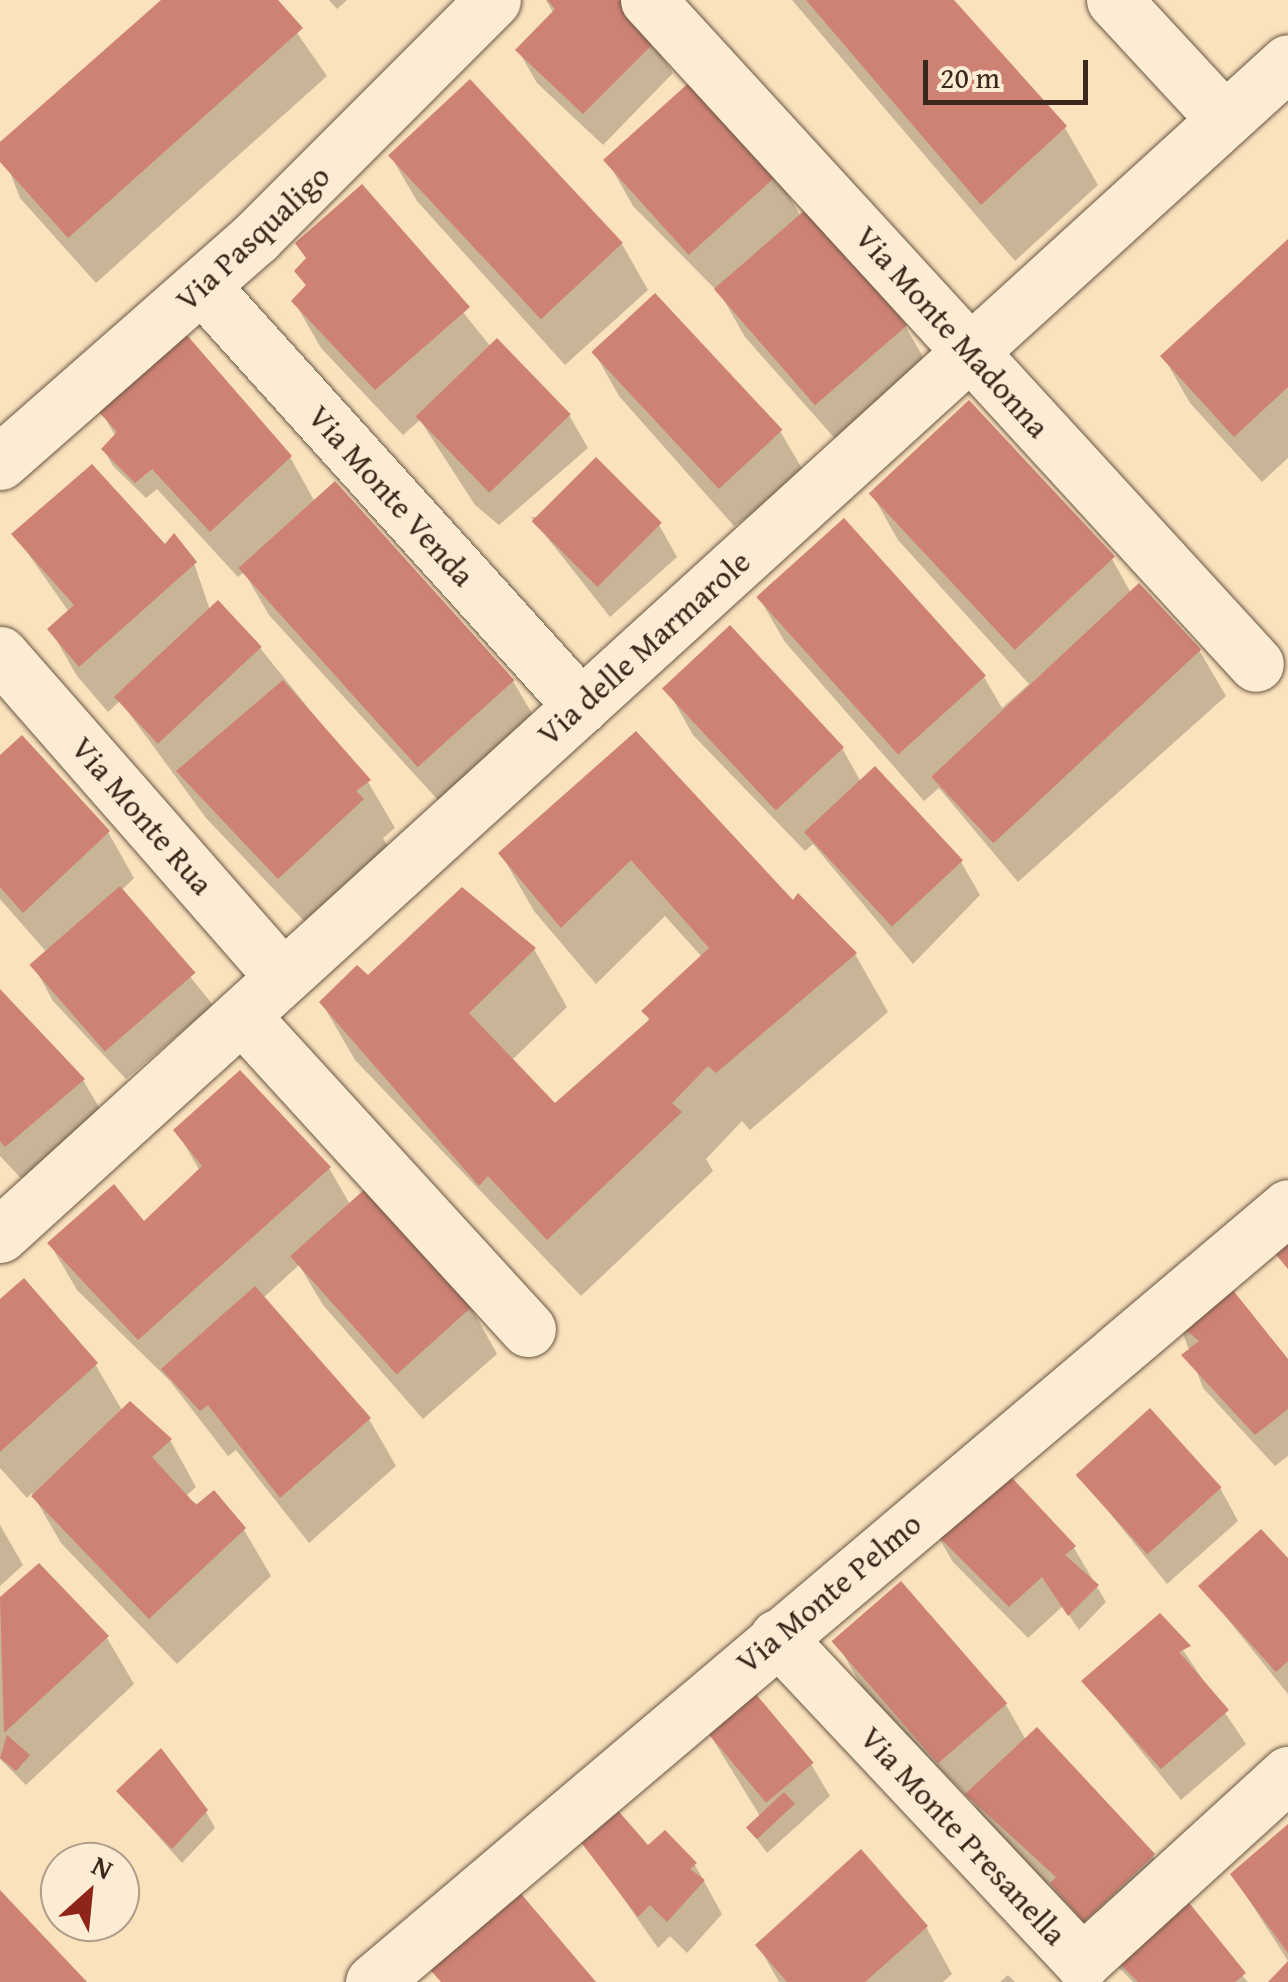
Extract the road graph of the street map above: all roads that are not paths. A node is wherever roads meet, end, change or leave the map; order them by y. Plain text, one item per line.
1 (493, 0) edge
2 (648, 0) edge
3 (1114, 0) edge
4 (1288, 62) edge
5 (1224, 120) junction
6 (202, 286) junction
7 (970, 352) junction
8 (0, 462) edge
9 (0, 654) edge
10 (1256, 664) dead end
11 (580, 706) junction
12 (284, 977) junction
13 (242, 1016) junction
14 (1288, 1207) edge
15 (0, 1235) edge
16 (528, 1329) dead end
17 (777, 1637) junction
18 (1288, 1774) edge
19 (373, 1982) edge

1 - 6 street, Via Pasqualigo
2 - 7 street, Via Monte Madonna
3 - 5 street
4 - 5 street, Via delle Marmarole
5 - 7 street, Via delle Marmarole
6 - 8 street, Via Pasqualigo
6 - 11 street, Via Monte Venda
7 - 10 street, Via Monte Madonna
7 - 11 street, Via delle Marmarole
9 - 12 street, Via Monte Rua
11 - 12 street, Via delle Marmarole
12 - 13 street, Via delle Marmarole
13 - 15 street, Via delle Marmarole
13 - 16 street
14 - 17 street, Via Monte Pelmo
17 - 18 street, Via Monte Presanella
17 - 19 street, Via Monte Pelmo

